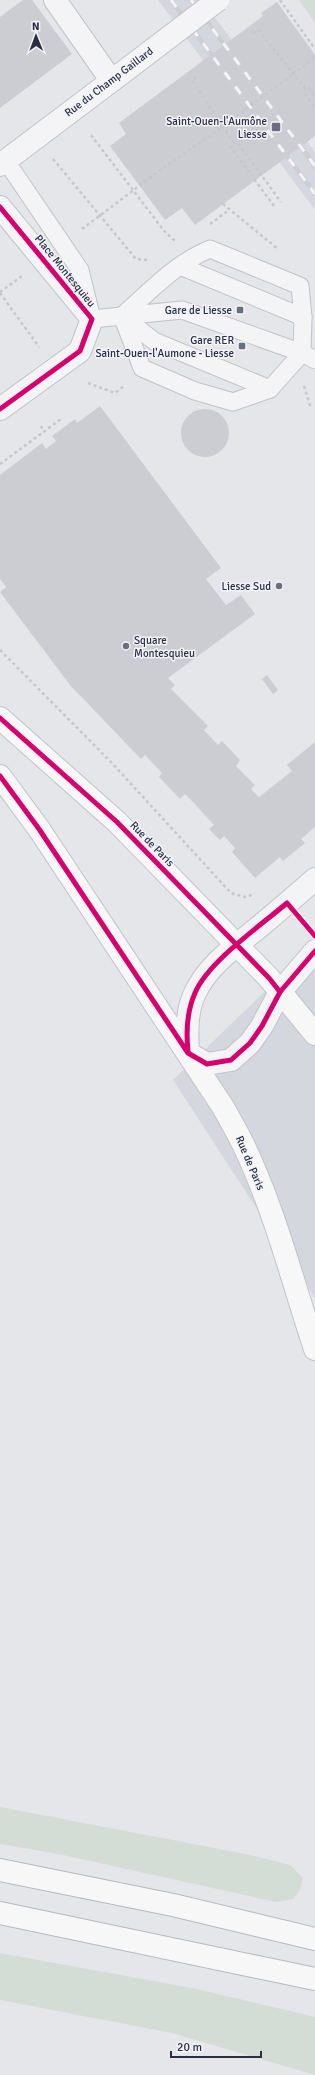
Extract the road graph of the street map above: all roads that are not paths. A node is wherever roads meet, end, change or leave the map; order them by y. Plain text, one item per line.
1 (55, 0) edge
2 (218, 0) edge
3 (116, 76) junction
4 (3, 163) edge
5 (0, 207) edge
6 (186, 261) junction
7 (122, 316) junction
8 (303, 317) junction
9 (92, 319) junction
10 (308, 357) edge
11 (270, 389) junction
12 (0, 409) edge
13 (0, 718) edge
14 (0, 776) edge
15 (315, 879) edge
16 (236, 945) junction
17 (315, 951) edge
18 (280, 992) junction
19 (315, 1034) edge
20 (188, 1053) junction
21 (315, 1349) edge
22 (0, 1870) edge
23 (0, 1913) edge
24 (315, 1939) edge
25 (315, 1979) edge

1 - 3 street
2 - 3 street, Rue du Champ Gaillard, bridge
3 - 4 street, Rue du Champ Gaillard
4 - 9 lane, Place Montesquieu
5 - 9 street, Place Montesquieu
6 - 7 lane
6 - 8 lane
6 - 8 lane
7 - 9 lane
7 - 10 lane
7 - 11 lane
7 - 11 lane
8 - 10 lane
9 - 12 street, Place Montesquieu
10 - 11 lane
13 - 16 main road, Rue de Paris
14 - 20 main road, Rue de Paris
15 - 16 street
16 - 18 main road, Rue de Paris
16 - 20 street
17 - 18 street
18 - 19 main road, Rue de Paris
18 - 20 street
20 - 21 main road, Rue de Paris
22 - 24 main road
23 - 25 main road

